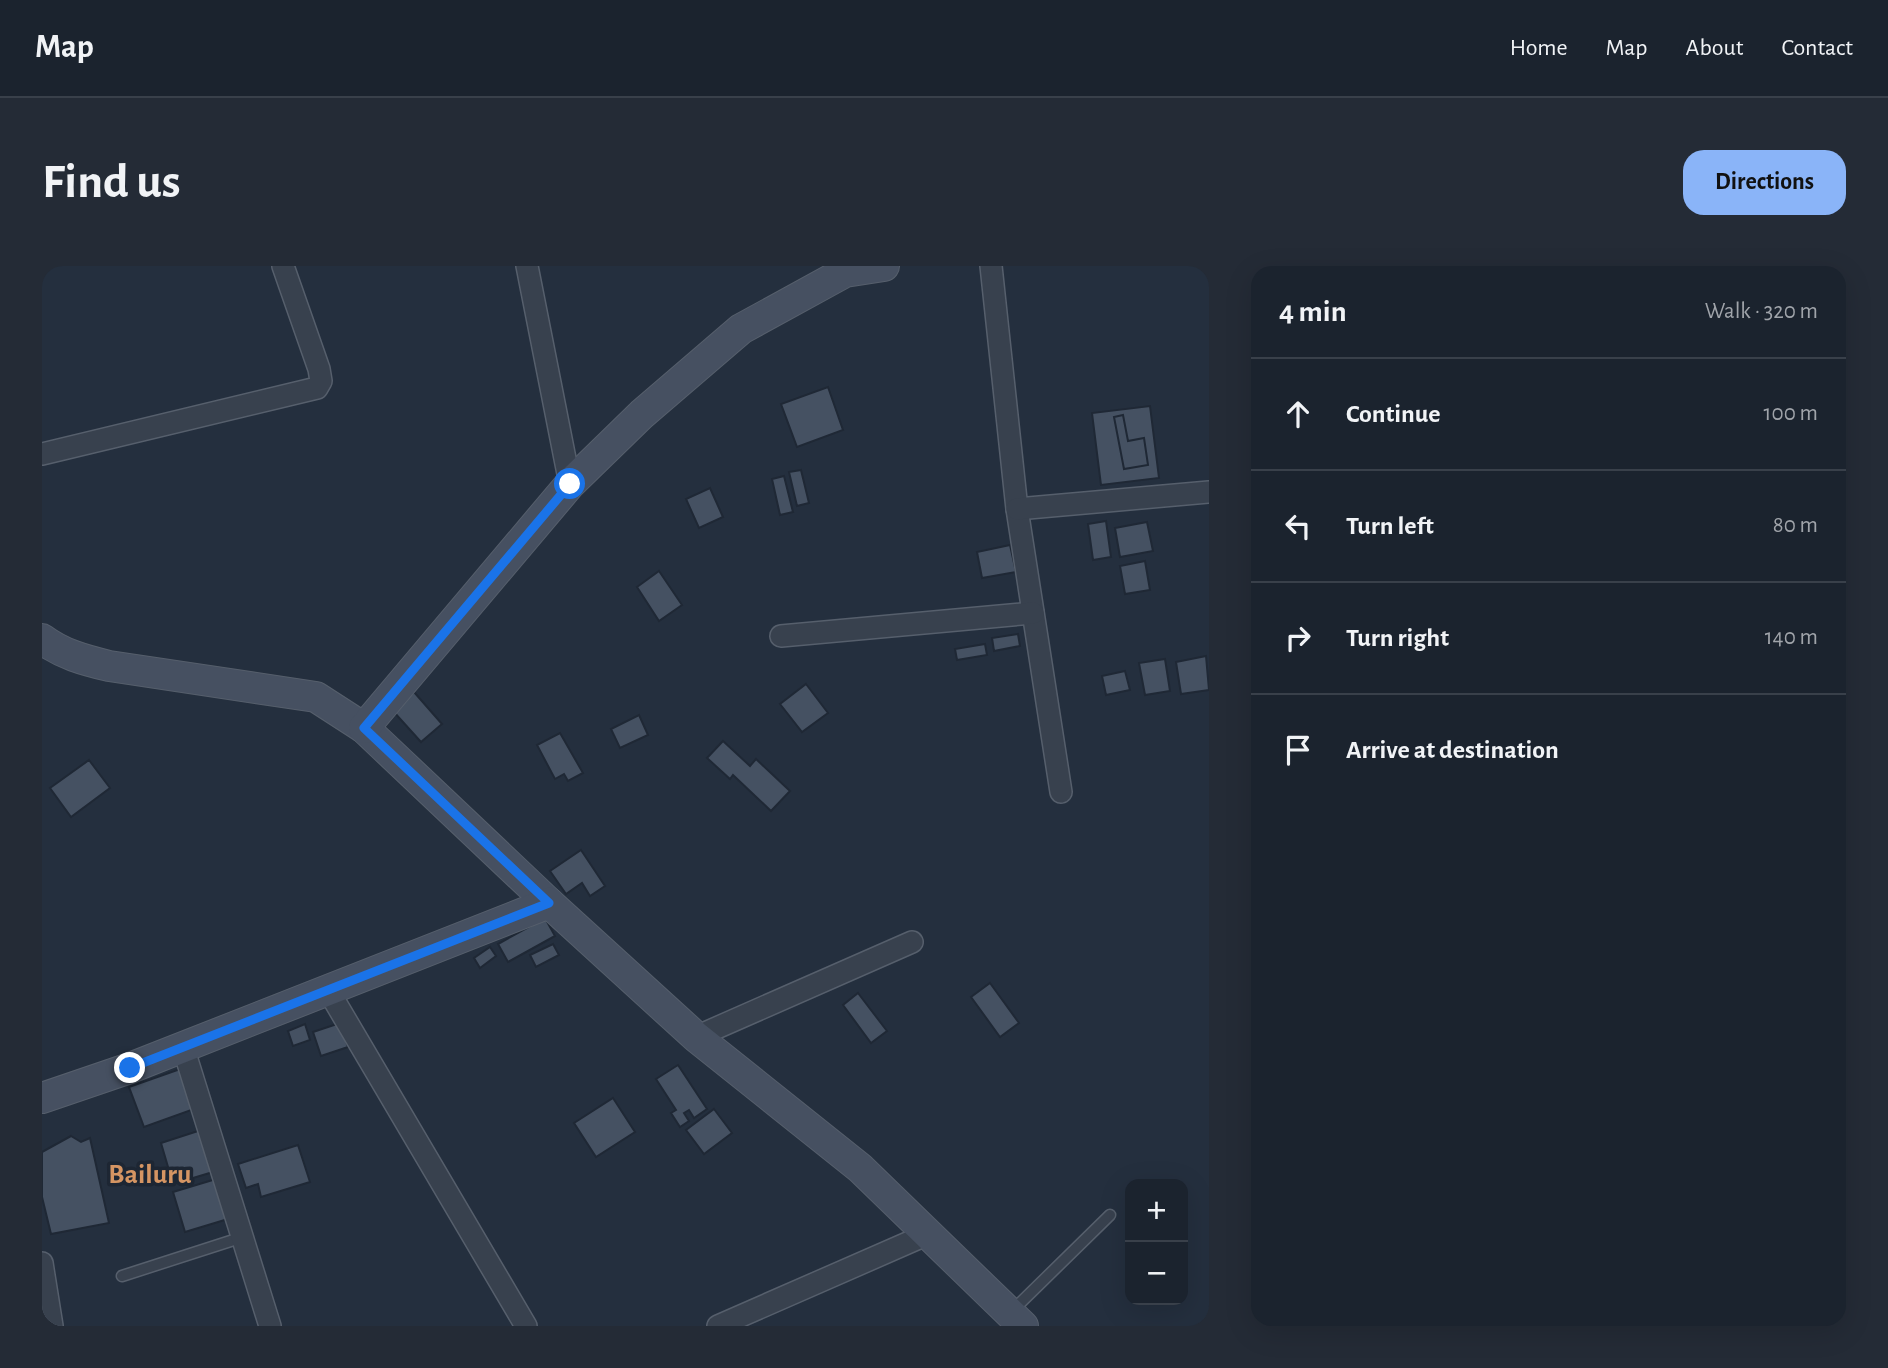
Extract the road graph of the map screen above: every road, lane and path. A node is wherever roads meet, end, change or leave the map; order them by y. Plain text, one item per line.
1 (283, 266) edge
2 (527, 266) edge
3 (991, 266) edge
4 (880, 269) edge
5 (42, 454) edge
6 (570, 484) junction
7 (1209, 492) edge
8 (1017, 509) junction
9 (1033, 613) junction
10 (781, 636) dead end
11 (42, 639) edge
12 (364, 728) junction
13 (1061, 792) dead end
14 (549, 903) junction
15 (912, 942) dead end
16 (328, 990) junction
17 (696, 1037) junction
18 (183, 1047) junction
19 (42, 1098) edge
20 (1110, 1215) dead end
21 (929, 1234) junction
22 (243, 1237) junction
23 (42, 1263) edge
24 (122, 1276) dead end
25 (1016, 1320) edge
26 (52, 1326) edge
27 (270, 1326) edge
28 (526, 1326) edge
29 (718, 1326) edge

1 - 5 street
2 - 6 street
3 - 8 street
4 - 6 main road
6 - 12 main road
7 - 8 street
8 - 9 street
9 - 10 street
9 - 13 street
11 - 12 main road
12 - 14 main road
14 - 16 main road
14 - 17 main road
15 - 17 street
16 - 18 main road
16 - 28 street
17 - 21 main road
18 - 19 main road
18 - 22 street
20 - 25 lane
21 - 25 main road
21 - 29 street
22 - 24 lane
22 - 27 street
23 - 26 street

